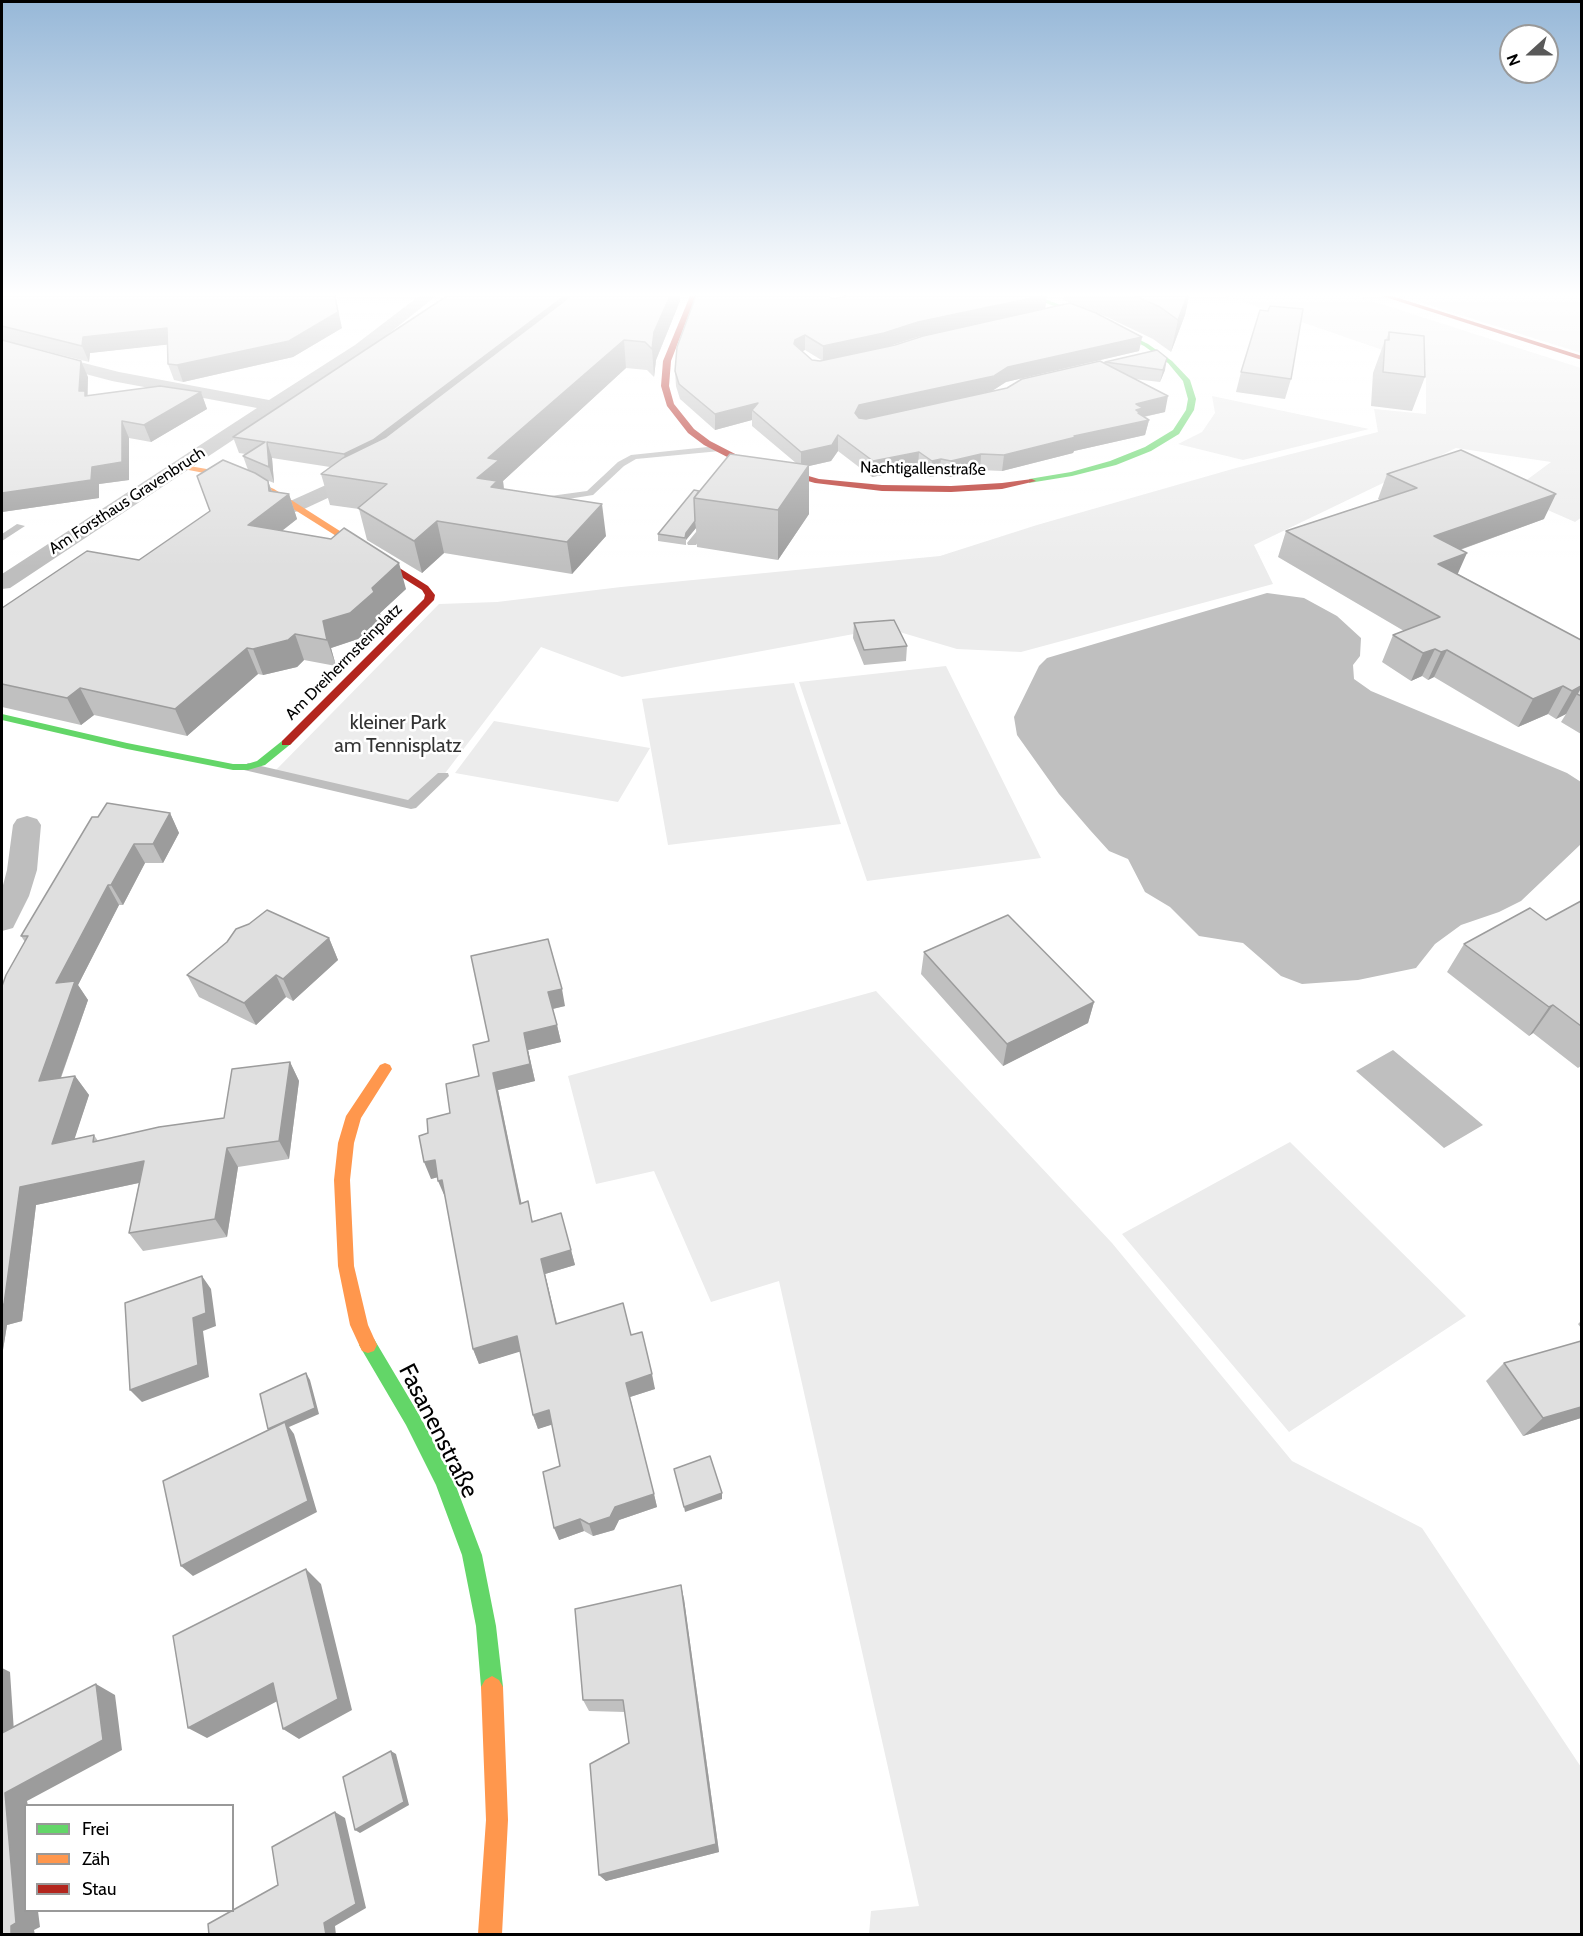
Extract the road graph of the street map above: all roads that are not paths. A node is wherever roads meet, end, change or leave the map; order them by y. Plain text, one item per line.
1 (171, 386) edge
2 (302, 386) edge
3 (665, 386) edge
4 (1189, 386) edge
5 (272, 406) junction
6 (717, 449) junction
7 (181, 466) junction
8 (377, 466) edge
9 (530, 501) edge
10 (295, 506) junction
11 (713, 517) edge
12 (20, 526) dead end
13 (2, 538) edge
14 (692, 543) dead end
15 (2, 583) edge
16 (2, 717) edge
17 (248, 767) junction
18 (443, 776) dead end
19 (27, 825) dead end
20 (2, 920) edge
21 (385, 1069) dead end
22 (490, 1935) edge

1 - 5 street
2 - 5 street, Am Forsthaus Gravenbruch
3 - 6 street, Nachtigallenstraße
4 - 6 street, Nachtigallenstraße
5 - 7 street, Am Forsthaus Gravenbruch
6 - 9 lane
7 - 10 street, Am Dreiherrnsteinplatz
7 - 15 street, Am Forsthaus Gravenbruch
8 - 10 street
10 - 17 street, Am Dreiherrnsteinplatz
11 - 14 lane
12 - 13 lane
16 - 17 street
17 - 18 lane
19 - 20 street
21 - 22 street, Fasanenstraße

